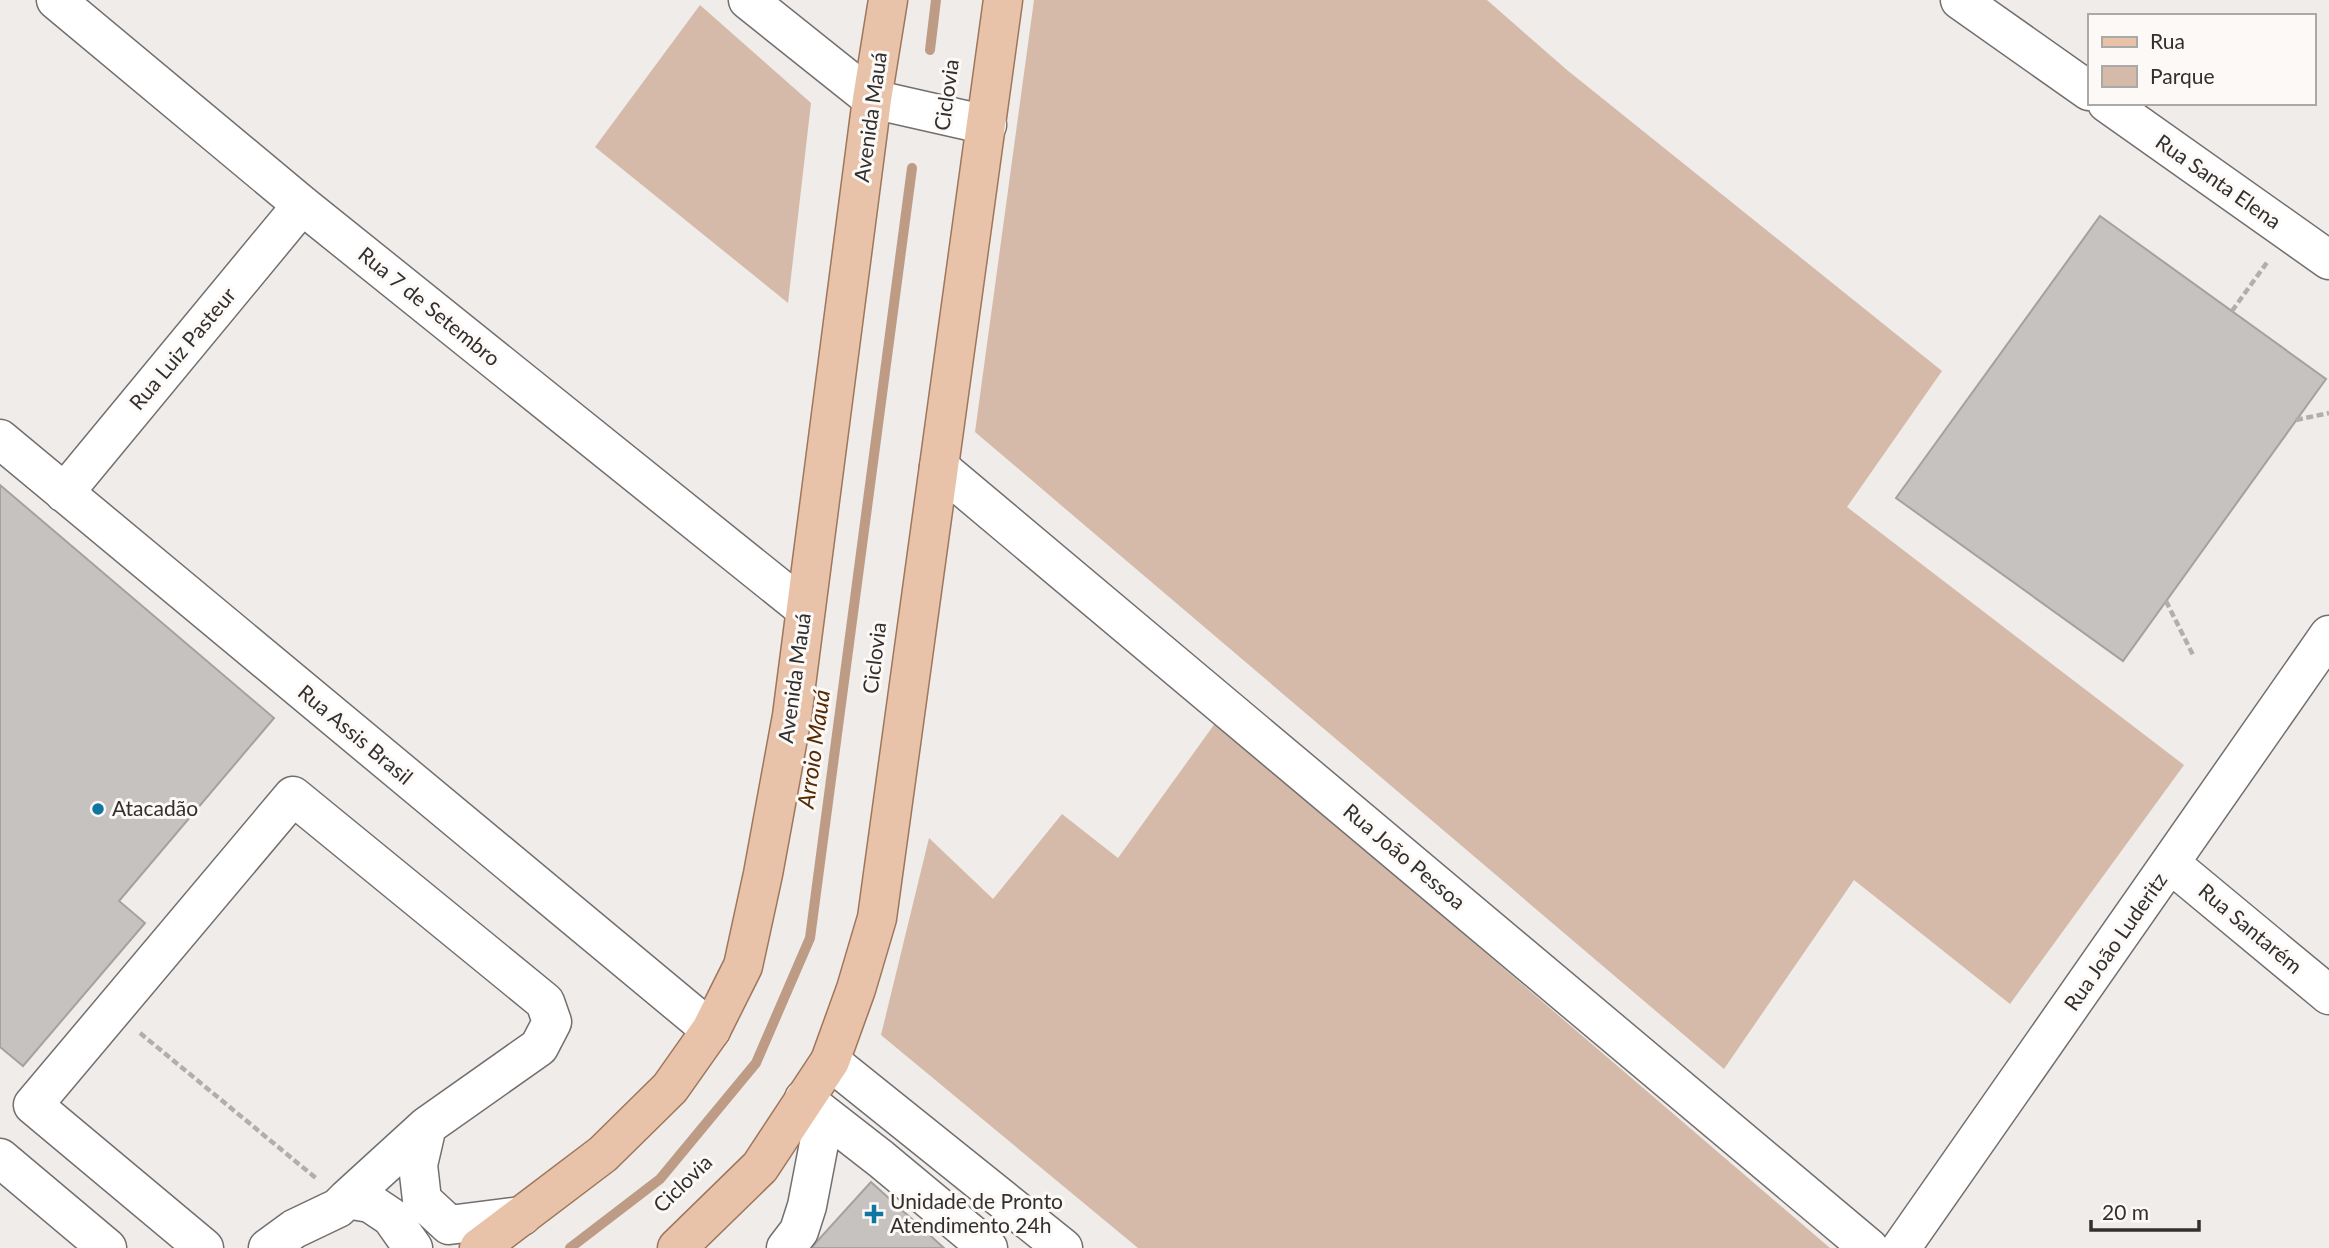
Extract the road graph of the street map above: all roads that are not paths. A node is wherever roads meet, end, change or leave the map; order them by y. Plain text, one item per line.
1 (56, 0) edge
2 (748, 0) edge
3 (888, 0) edge
4 (1003, 0) edge
5 (1960, 0) edge
6 (2088, 90) edge
7 (872, 99) junction
8 (2109, 105) edge
9 (987, 125) junction
10 (302, 205) junction
11 (2329, 260) edge
12 (0, 439) edge
13 (939, 467) junction
14 (64, 493) junction
15 (805, 609) junction
16 (2329, 635) edge
17 (2171, 864) junction
18 (2329, 995) edge
19 (711, 1030) junction
20 (830, 1061) junction
21 (804, 1099) junction
22 (427, 1126) junction
23 (0, 1158) edge
24 (345, 1202) junction
25 (522, 1216) junction
26 (1042, 1243) edge
27 (107, 1248) edge
28 (204, 1248) edge
29 (268, 1248) edge
30 (413, 1248) edge
31 (479, 1248) edge
32 (677, 1248) edge
33 (786, 1248) edge
34 (988, 1248) edge
35 (1870, 1248) edge
36 (1901, 1248) edge

1 - 10 street, Rua 7 de Setembro
2 - 7 street
3 - 7 main road, Avenida Mauá
4 - 9 main road
5 - 6 street
7 - 9 street
7 - 15 main road, Avenida Mauá
8 - 11 street, Rua Santa Elena
9 - 13 main road
10 - 14 street, Rua Luiz Pasteur
10 - 15 street, Rua 7 de Setembro
12 - 14 street, Rua Assis Brasil
13 - 20 main road
13 - 35 street, Rua João Pessoa
14 - 19 street, Rua Assis Brasil
15 - 19 main road, Avenida Mauá
16 - 17 street, Rua João Luderitz
17 - 18 street, Rua Santarém
17 - 36 street, Rua João Luderitz
19 - 25 main road, Avenida Mauá
20 - 21 main road
20 - 26 street
21 - 32 main road
21 - 33 street
21 - 34 street
22 - 24 street
22 - 25 street
22 - 28 street
23 - 27 street
24 - 29 street
24 - 30 street
25 - 31 main road, Avenida Mauá

